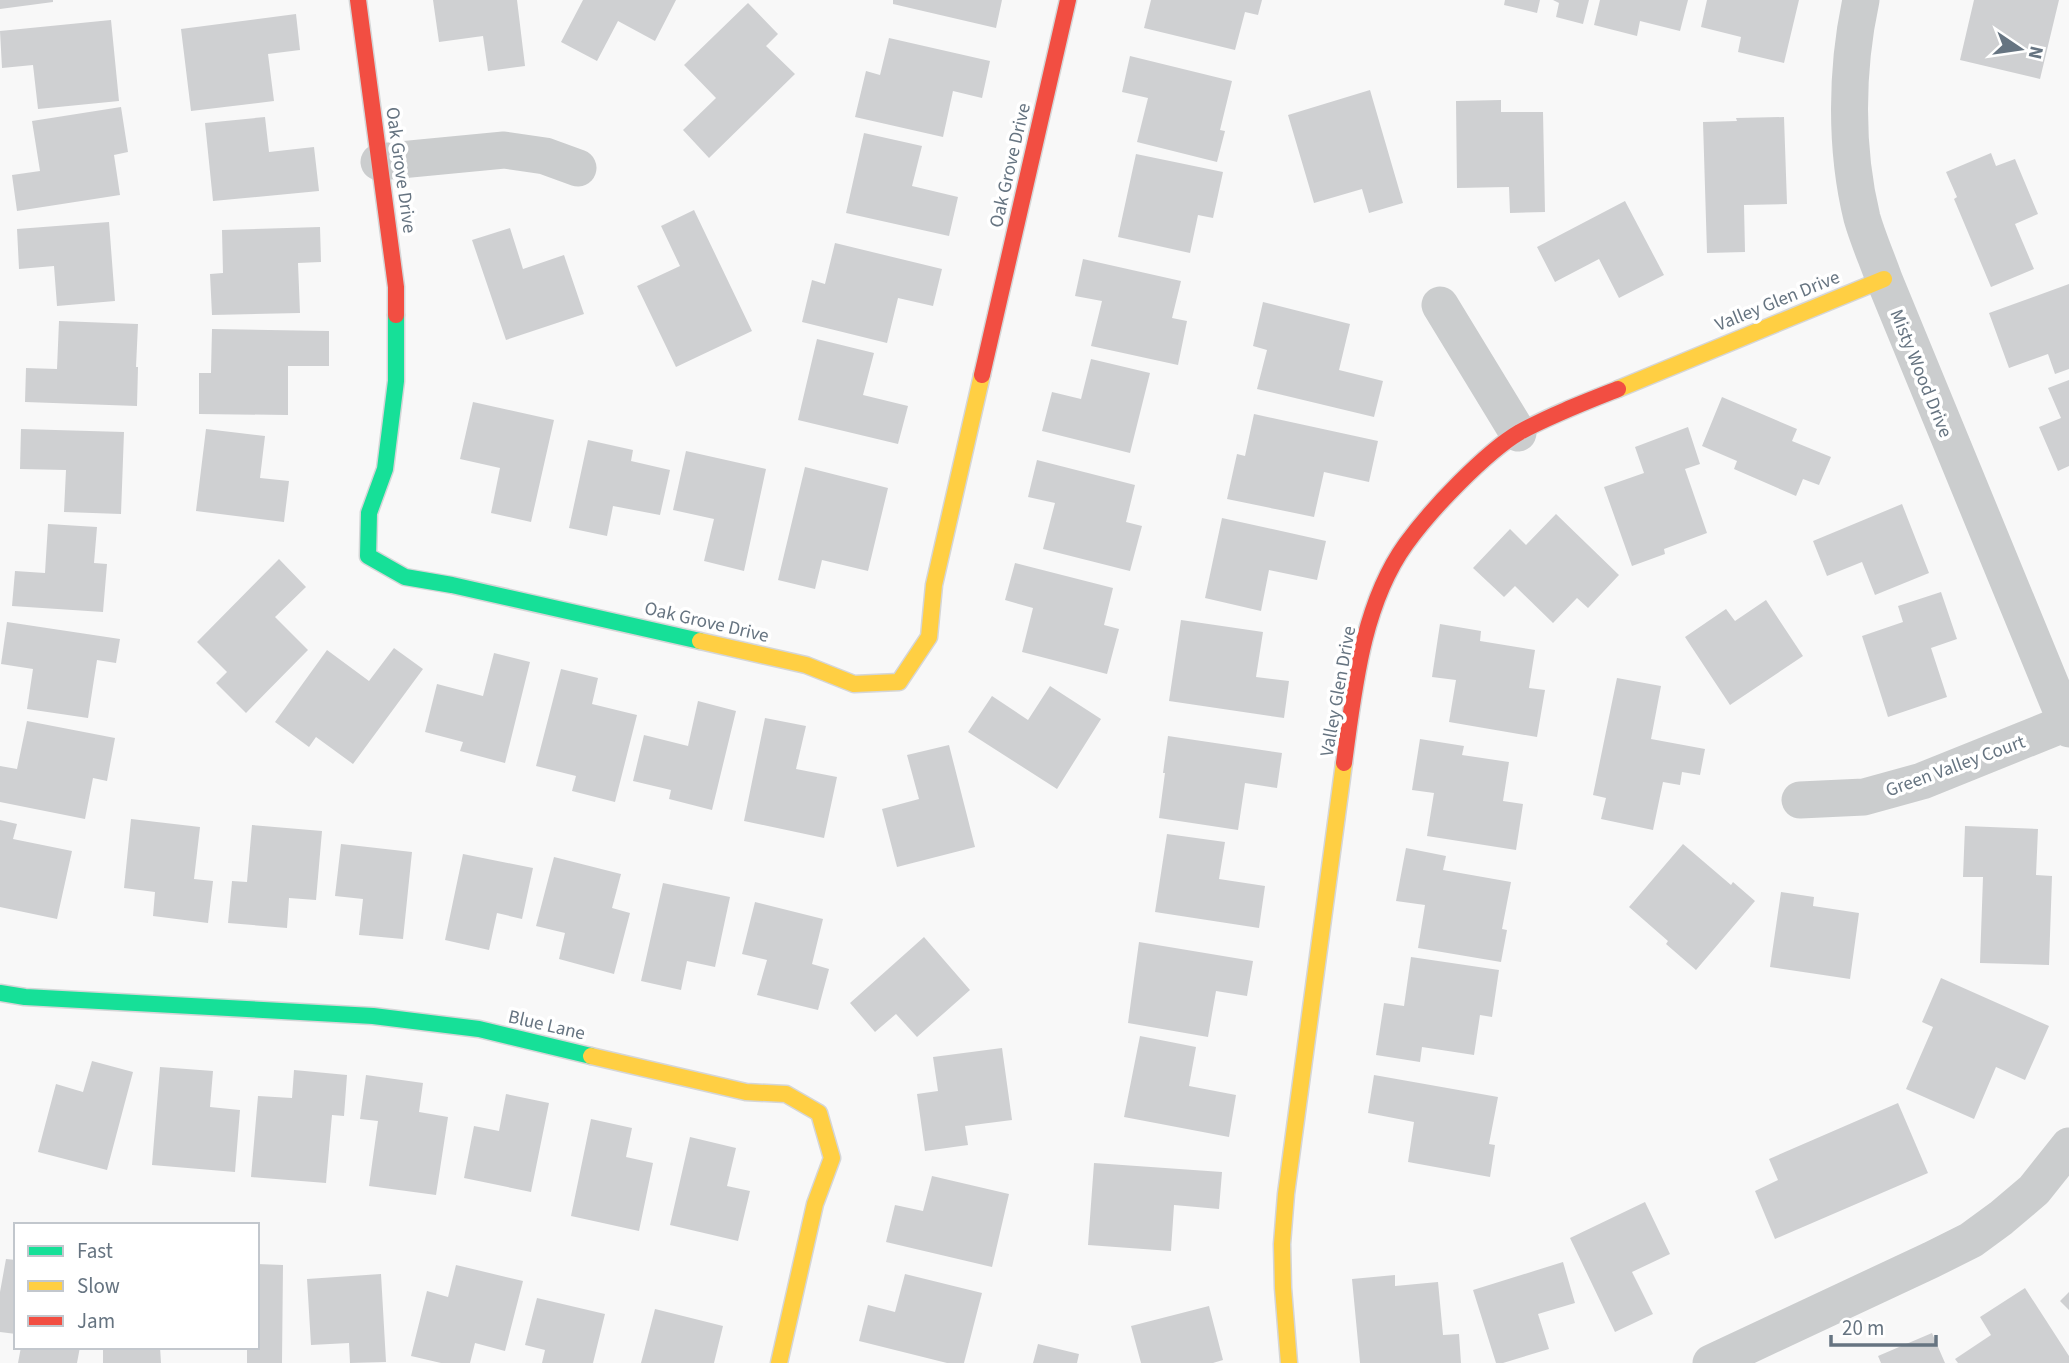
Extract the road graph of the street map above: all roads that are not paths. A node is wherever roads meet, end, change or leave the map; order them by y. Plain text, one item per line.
1 (358, 0) edge
2 (1068, 0) edge
3 (1861, 0) edge
4 (379, 162) junction
5 (578, 168) dead end
6 (1884, 279) junction
7 (1440, 305) dead end
8 (1518, 433) junction
9 (2068, 726) edge
10 (1800, 800) dead end
11 (0, 993) edge
12 (2069, 1146) edge
13 (779, 1363) edge
14 (1289, 1363) edge
15 (1711, 1363) edge

1 - 4 street, Oak Grove Drive
2 - 4 street, Oak Grove Drive
3 - 6 street, Misty Wood Drive
4 - 5 street
6 - 8 street, Valley Glen Drive
6 - 9 street, Misty Wood Drive
7 - 8 street
8 - 14 street, Valley Glen Drive
9 - 10 street, Green Valley Court
11 - 13 street, Blue Lane
12 - 15 street

